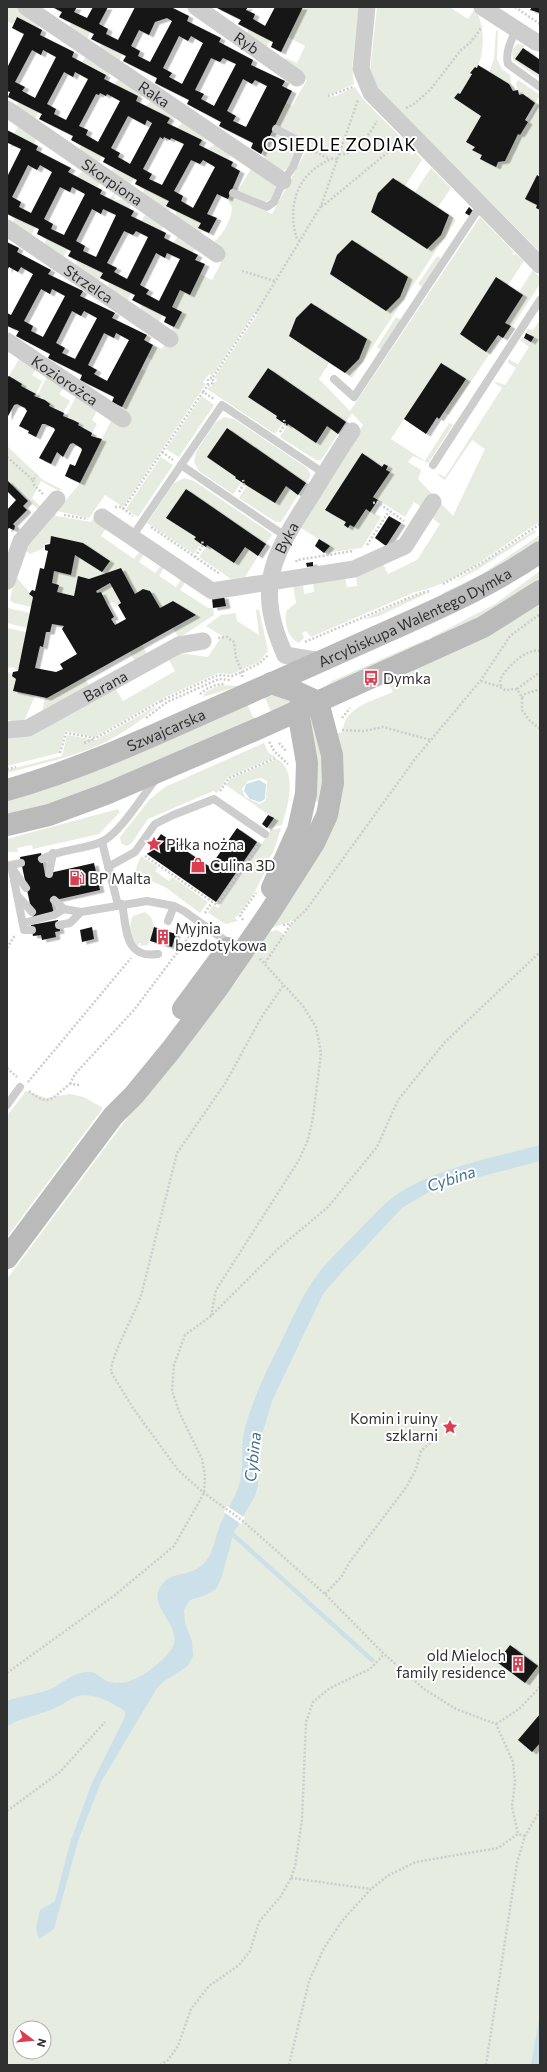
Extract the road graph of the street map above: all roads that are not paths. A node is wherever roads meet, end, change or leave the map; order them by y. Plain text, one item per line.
1 (26, 7) edge
2 (196, 7) edge
3 (367, 7) edge
4 (482, 7) edge
5 (516, 30) junction
6 (540, 43) edge
7 (297, 78) dead end
8 (540, 87) edge
9 (7, 109) edge
10 (276, 129) dead end
11 (283, 181) junction
12 (233, 194) dead end
13 (481, 205) junction
14 (7, 228) edge
15 (217, 254) dead end
16 (540, 265) edge
17 (540, 300) edge
18 (170, 339) dead end
19 (7, 341) edge
20 (334, 379) dead end
21 (123, 419) dead end
22 (352, 431) dead end
23 (181, 465) junction
24 (433, 465) dead end
25 (325, 474) junction
26 (57, 499) dead end
27 (433, 502) dead end
28 (102, 517) dead end
29 (285, 536) junction
30 (132, 537) junction
31 (540, 552) edge
32 (7, 581) edge
33 (270, 582) junction
34 (540, 591) edge
35 (203, 641) road end
36 (278, 654) junction
37 (321, 661) junction
38 (271, 683) junction
39 (307, 703) junction
40 (7, 730) edge
41 (162, 771) junction
42 (7, 790) edge
43 (7, 825) edge
44 (265, 834) road end
45 (102, 842) junction
46 (53, 853) junction
47 (42, 859) dead end
48 (21, 863) dead end
49 (9, 865) edge
50 (108, 868) junction
51 (47, 872) dead end
52 (24, 876) dead end
53 (26, 888) dead end
54 (16, 894) junction
55 (29, 900) dead end
56 (53, 904) dead end
57 (120, 905) junction
58 (174, 906) junction
59 (64, 909) junction
60 (32, 912) dead end
61 (81, 912) junction
62 (168, 921) dead end
63 (23, 922) junction
64 (59, 925) dead end
65 (32, 930) dead end
66 (243, 951) junction
67 (158, 954) dead end
68 (20, 1087) dead end
69 (7, 1105) edge
70 (7, 1258) edge

1 - 11 street, Raka
2 - 7 street, Ryb
3 - 13 street
4 - 5 street
5 - 6 street
5 - 8 lane
9 - 15 street, Skorpiona
10 - 11 lane
11 - 12 lane
13 - 16 street
13 - 20 lane
14 - 18 street, Strzelca
17 - 24 lane
19 - 21 street, Koziorożca
22 - 25 street, Byka
23 - 25 lane
23 - 29 lane
23 - 30 lane
25 - 29 street, Byka
26 - 32 street
27 - 33 street
28 - 30 street
29 - 33 street, Byka
30 - 33 street
31 - 37 street, Arcybiskupa Walentego Dymka
33 - 36 street, Byka
34 - 39 street, Arcybiskupa Walentego Dymka
35 - 40 street, Barana
36 - 37 street
36 - 38 street
37 - 38 street, Szwajcarska
37 - 39 street, Arcybiskupa Walentego Dymka
38 - 39 street
38 - 42 street, Szwajcarska
39 - 41 street
39 - 66 street
41 - 43 street
41 - 45 lane
44 - 50 lane
45 - 46 lane
45 - 50 lane
46 - 47 lane
46 - 51 lane
48 - 49 lane
49 - 52 lane
49 - 53 lane
49 - 54 lane
50 - 57 lane
54 - 55 lane
54 - 60 lane
54 - 63 lane
56 - 59 lane
57 - 58 lane
57 - 61 lane
57 - 67 lane
58 - 62 lane
58 - 66 lane
59 - 61 lane
59 - 63 lane
61 - 64 lane
63 - 65 lane
66 - 70 street
68 - 69 lane

